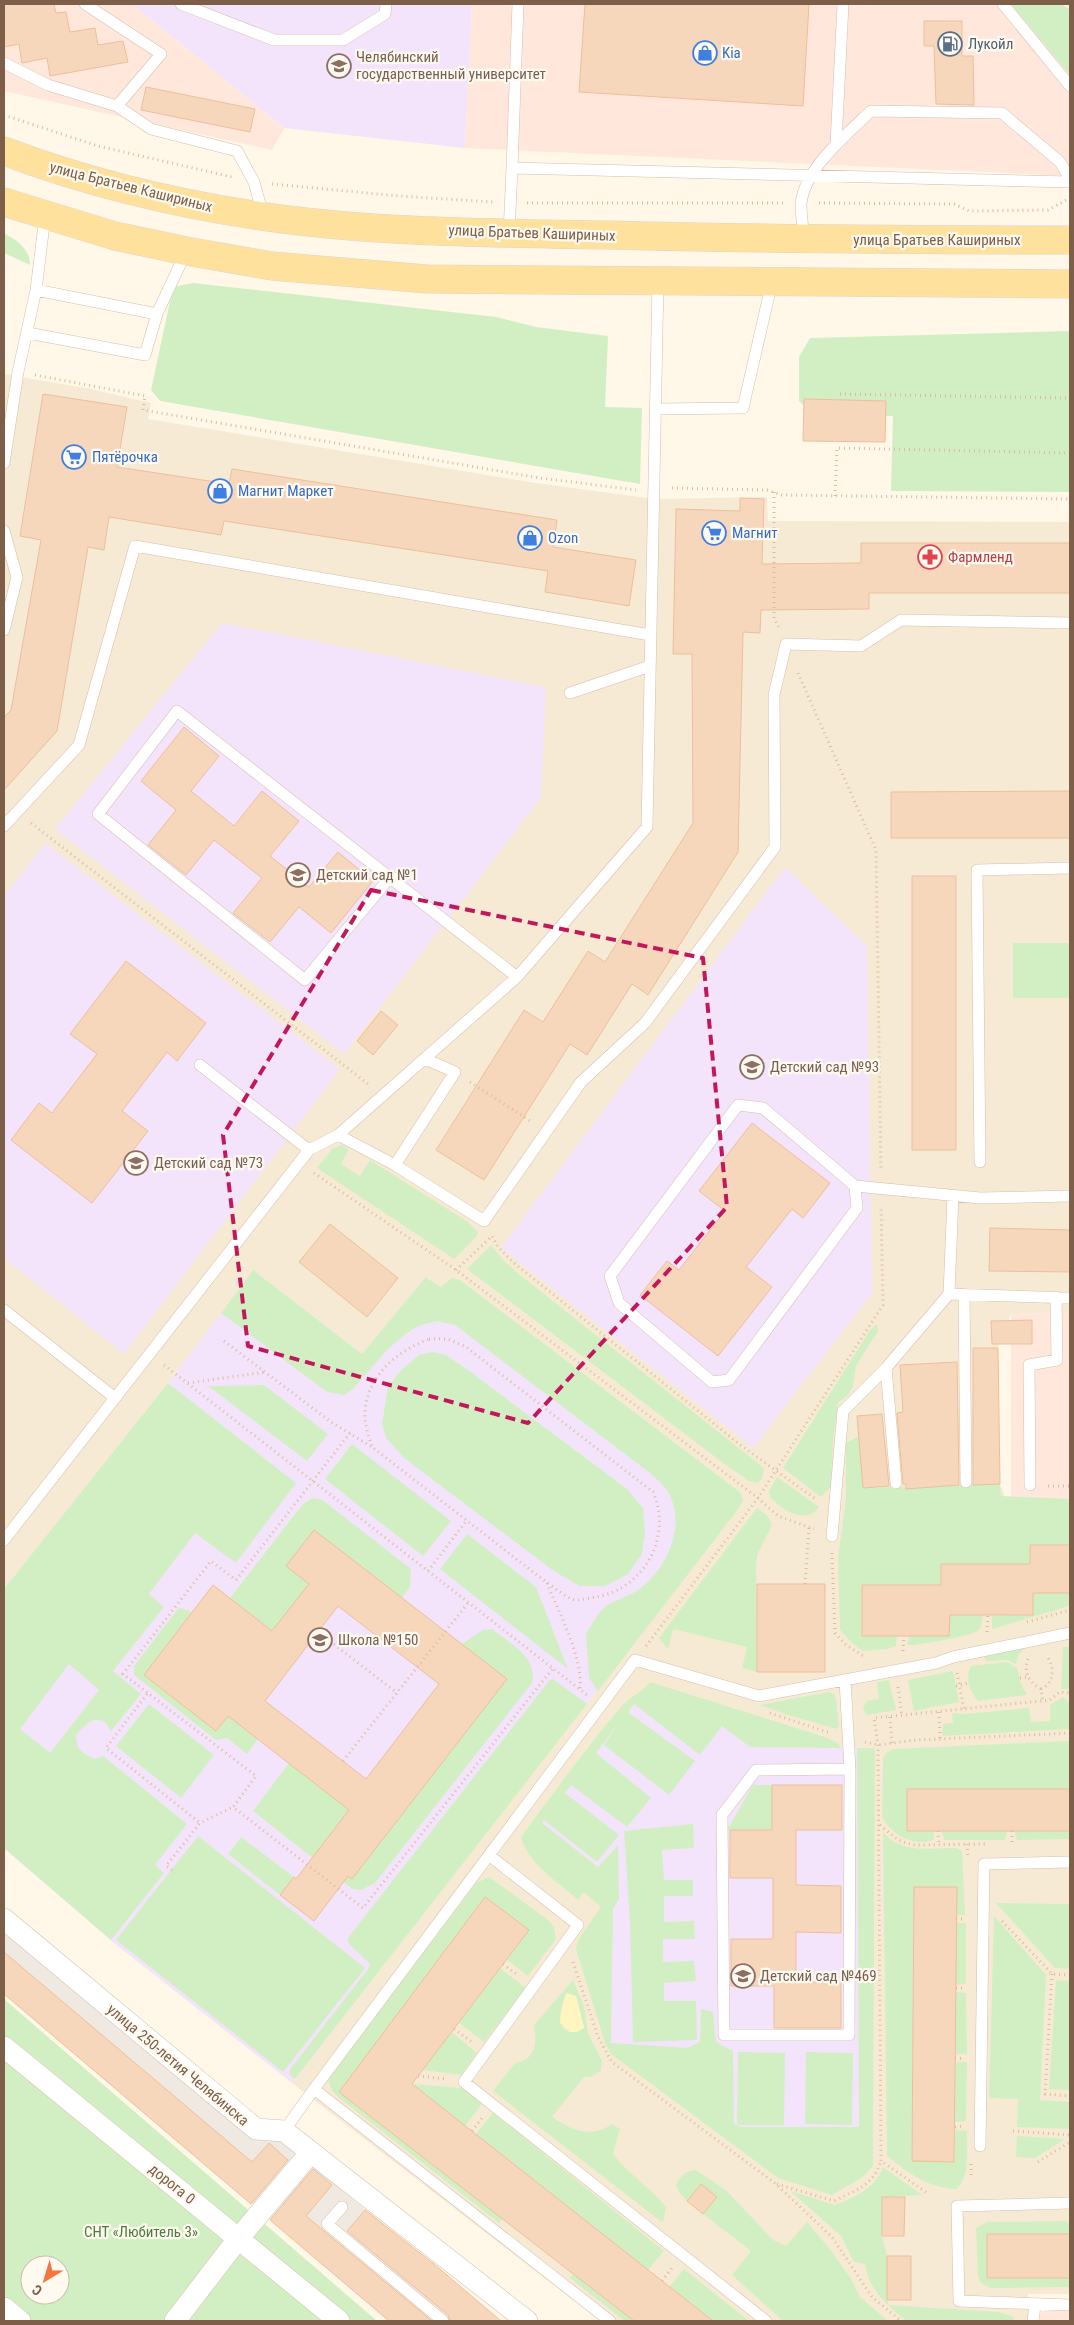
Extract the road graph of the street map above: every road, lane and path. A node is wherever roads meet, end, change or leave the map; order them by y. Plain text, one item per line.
1 (85, 4) edge
2 (181, 4) edge
3 (386, 4) edge
4 (518, 4) edge
5 (843, 4) edge
6 (1003, 4) edge
7 (4, 63) edge
8 (1070, 86) edge
9 (117, 106) junction
10 (4, 115) edge
11 (836, 144) junction
12 (4, 151) edge
13 (512, 168) junction
14 (811, 176) junction
15 (1070, 181) edge
16 (254, 182) junction
17 (1070, 198) edge
18 (4, 202) edge
19 (510, 203) junction
20 (801, 203) junction
21 (44, 216) junction
22 (263, 217) junction
23 (509, 233) junction
24 (804, 239) junction
25 (1070, 240) edge
26 (186, 251) junction
27 (658, 282) junction
28 (772, 282) junction
29 (1070, 284) edge
30 (36, 290) junction
31 (157, 314) junction
32 (28, 333) junction
33 (18, 372) junction
34 (840, 394) dead end
35 (1070, 398) edge
36 (656, 409) junction
37 (1070, 452) edge
38 (4, 463) edge
39 (655, 488) junction
40 (774, 492) junction
41 (835, 496) junction
42 (1070, 499) edge
43 (4, 531) edge
44 (1070, 623) edge
45 (4, 630) edge
46 (650, 635) junction
47 (786, 644) junction
48 (650, 666) junction
49 (570, 693) dead end
50 (17, 812) junction
51 (4, 826) edge
52 (1070, 868) edge
53 (391, 876) junction
54 (517, 977) junction
55 (424, 1059) junction
56 (200, 1065) dead end
57 (455, 1072) junction
58 (383, 1096) junction
59 (546, 1131) junction
60 (338, 1135) junction
61 (309, 1150) junction
62 (980, 1162) dead end
63 (299, 1163) junction
64 (395, 1165) junction
65 (855, 1186) junction
66 (881, 1189) junction
67 (953, 1196) junction
68 (1070, 1196) edge
69 (456, 1270) junction
70 (948, 1294) junction
71 (964, 1294) junction
72 (1056, 1297) junction
73 (1070, 1298) edge
74 (4, 1310) edge
75 (224, 1341) dead end
76 (149, 1354) junction
77 (886, 1368) junction
78 (265, 1372) junction
79 (187, 1383) junction
80 (115, 1398) junction
81 (350, 1433) junction
82 (372, 1447) junction
83 (775, 1471) junction
84 (313, 1481) junction
85 (966, 1482) dead end
86 (896, 1483) dead end
87 (1030, 1486) dead end
88 (758, 1498) junction
89 (835, 1514) junction
90 (467, 1520) junction
91 (809, 1528) junction
92 (832, 1536) junction
93 (4, 1540) edge
94 (428, 1571) junction
95 (546, 1582) junction
96 (805, 1584) dead end
97 (468, 1602) junction
98 (988, 1615) dead end
99 (318, 1632) dead end
100 (1070, 1633) edge
101 (987, 1634) dead end
102 (904, 1636) dead end
103 (903, 1651) dead end
104 (1034, 1652) dead end
105 (1042, 1652) dead end
106 (864, 1657) dead end
107 (953, 1657) junction
108 (635, 1660) junction
109 (553, 1668) junction
110 (896, 1671) junction
111 (1027, 1676) junction
112 (1020, 1678) dead end
113 (845, 1680) junction
114 (968, 1684) dead end
115 (958, 1686) junction
116 (580, 1689) junction
117 (1041, 1689) junction
118 (396, 1693) junction
119 (1065, 1693) junction
120 (1070, 1693) edge
121 (147, 1694) dead end
122 (1070, 1698) edge
123 (1043, 1701) junction
124 (601, 1706) junction
125 (964, 1709) junction
126 (762, 1711) dead end
127 (939, 1712) junction
128 (902, 1716) junction
129 (890, 1717) junction
130 (1070, 1733) edge
131 (850, 1739) junction
132 (940, 1739) junction
133 (892, 1744) junction
134 (878, 1745) junction
135 (343, 1761) dead end
136 (850, 1769) junction
137 (233, 1806) junction
138 (200, 1823) junction
139 (879, 1824) junction
140 (938, 1831) dead end
141 (1012, 1831) dead end
142 (939, 1844) dead end
143 (1012, 1844) dead end
144 (912, 1845) dead end
145 (490, 1856) junction
146 (1070, 1862) edge
147 (172, 1870) dead end
148 (983, 1902) junction
149 (4, 1919) edge
150 (566, 1942) junction
151 (504, 1964) dead end
152 (1052, 1974) junction
153 (518, 1975) dead end
154 (1070, 1976) edge
155 (454, 2029) dead end
156 (468, 2039) dead end
157 (4, 2048) edge
158 (418, 2076) dead end
159 (436, 2078) dead end
160 (314, 2089) junction
161 (1070, 2096) edge
162 (478, 2122) dead end
163 (284, 2131) junction
164 (472, 2131) dead end
165 (1013, 2131) dead end
166 (1070, 2135) edge
167 (1070, 2142) edge
168 (980, 2146) dead end
169 (311, 2152) junction
170 (881, 2161) junction
171 (1038, 2162) dead end
172 (776, 2184) junction
173 (926, 2192) dead end
174 (1070, 2203) edge
175 (342, 2207) dead end
176 (238, 2238) junction
177 (670, 2272) dead end
178 (662, 2281) dead end
179 (1035, 2305) junction
180 (1070, 2305) edge
181 (4, 2308) edge
182 (20, 2321) edge
183 (175, 2321) edge
184 (339, 2321) edge
185 (443, 2321) edge
186 (527, 2321) edge
187 (610, 2321) edge
188 (766, 2321) edge
189 (901, 2321) edge
190 (1033, 2321) edge

1 - 9 lane
2 - 3 lane
4 - 13 lane
5 - 11 lane
6 - 8 lane
7 - 9 lane
9 - 16 lane
10 - 16 path
11 - 14 lane
11 - 15 lane
12 - 22 main road, улица Братьев Кашириных
13 - 14 lane
13 - 19 lane
14 - 15 lane
14 - 20 lane
16 - 19 path
16 - 22 lane
17 - 20 path
18 - 21 main road
19 - 20 path
19 - 23 lane
20 - 24 lane
21 - 26 main road
21 - 30 lane
22 - 23 main road, улица Братьев Кашириных
23 - 24 main road, улица Братьев Кашириных
24 - 25 main road, улица Братьев Кашириных
26 - 27 main road
26 - 31 lane
27 - 28 main road
27 - 36 lane
28 - 29 main road
28 - 36 lane
30 - 31 lane
30 - 32 lane
31 - 32 lane
32 - 33 lane
33 - 38 lane
33 - 39 path
34 - 35 path
36 - 39 lane
37 - 41 path
39 - 40 path
39 - 46 lane
40 - 41 path
40 - 47 path
41 - 42 path
43 - 45 lane
44 - 47 lane
46 - 48 lane
46 - 50 lane
47 - 59 lane
47 - 66 path
48 - 49 lane
48 - 54 lane
50 - 51 lane
50 - 58 path
52 - 62 lane
53 - 53 lane
53 - 54 lane
54 - 55 lane
55 - 57 lane
55 - 58 lane
56 - 61 lane
57 - 59 path
57 - 64 lane
58 - 60 lane
59 - 64 lane
60 - 61 lane
60 - 64 lane
61 - 63 lane
63 - 69 path
63 - 76 lane
65 - 65 lane
65 - 66 lane
66 - 67 lane
66 - 83 path
67 - 68 lane
67 - 70 lane
69 - 83 path
69 - 88 path
70 - 71 lane
70 - 77 lane
71 - 72 lane
71 - 85 lane
72 - 73 lane
72 - 87 lane
74 - 80 lane
75 - 78 path
76 - 79 path
76 - 80 lane
77 - 86 lane
77 - 89 lane
78 - 79 path
78 - 81 path
79 - 84 path
80 - 93 lane
81 - 82 path
81 - 84 path
82 - 90 path
82 - 95 path
83 - 88 path
83 - 89 path
84 - 94 path
84 - 137 path
88 - 91 path
88 - 108 path
89 - 92 lane
90 - 94 path
90 - 95 path
91 - 92 path
91 - 96 path
92 - 106 path
94 - 97 path
95 - 116 path
97 - 109 path
97 - 118 path
98 - 101 path
99 - 118 path
100 - 107 lane
102 - 103 path
104 - 111 path
105 - 117 path
107 - 110 lane
107 - 115 path
108 - 113 lane
108 - 124 lane
109 - 116 path
109 - 137 path
110 - 113 lane
110 - 128 path
111 - 112 path
111 - 117 path
113 - 131 lane
114 - 115 path
115 - 125 path
116 - 124 path
117 - 123 path
118 - 135 path
119 - 120 path
119 - 122 path
119 - 123 path
121 - 138 path
123 - 125 path
124 - 145 lane
125 - 127 path
126 - 131 path
127 - 128 path
127 - 132 path
128 - 129 path
129 - 133 path
129 - 134 path
130 - 132 path
131 - 134 path
131 - 136 lane
132 - 133 path
133 - 134 path
134 - 139 path
136 - 136 lane
137 - 138 path
138 - 147 path
139 - 144 path
139 - 170 path
140 - 142 path
141 - 143 path
145 - 150 lane
145 - 160 lane
146 - 148 lane
148 - 152 path
148 - 168 lane
149 - 163 street, улица 250-летия Челябинска
150 - 172 path
150 - 188 lane
151 - 153 path
152 - 154 path
152 - 161 path
155 - 156 path
157 - 176 street, дорога 0
158 - 159 path
160 - 163 lane
160 - 187 lane
162 - 164 path
163 - 169 street
165 - 166 path
167 - 171 path
169 - 176 street
169 - 186 street
170 - 172 path
170 - 173 path
172 - 189 path
174 - 179 lane
175 - 185 lane
176 - 183 street
176 - 184 street, дорога 0
177 - 178 path
179 - 180 lane
179 - 190 lane
181 - 182 street

